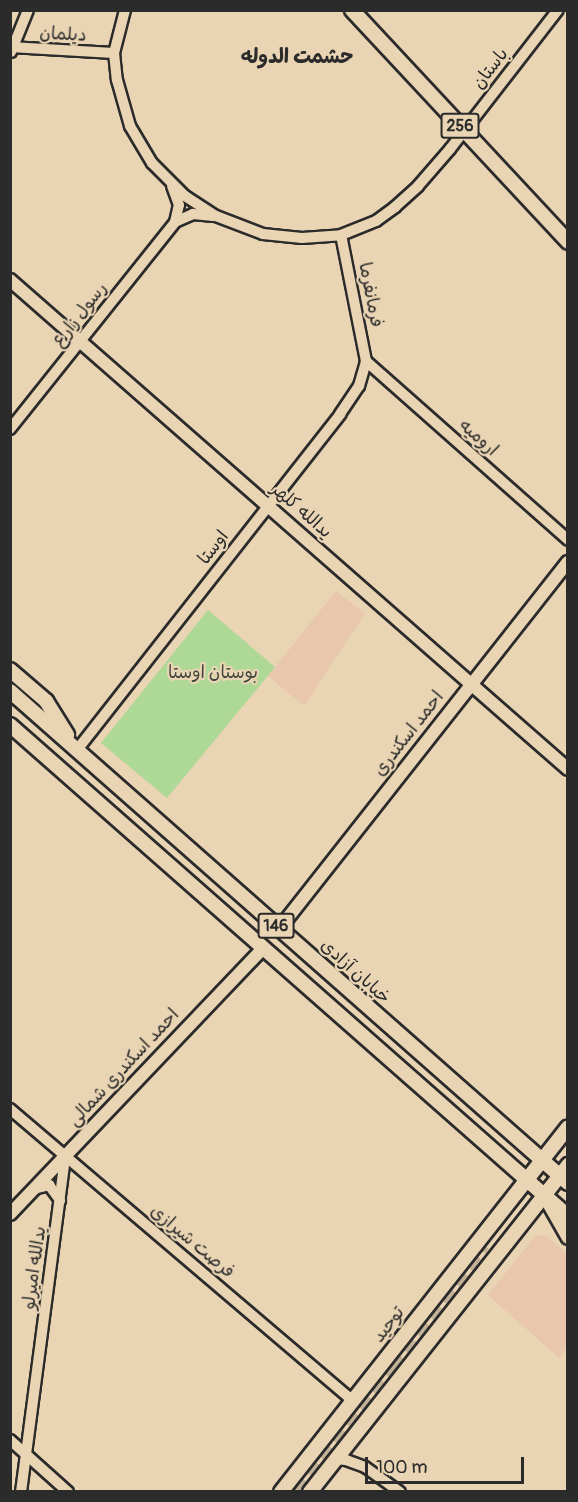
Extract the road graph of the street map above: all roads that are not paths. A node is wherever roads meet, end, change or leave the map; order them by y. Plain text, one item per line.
1 (28, 10) edge
2 (125, 10) edge
3 (352, 10) edge
4 (558, 10) edge
5 (11, 50) edge
6 (114, 53) junction
7 (464, 131) junction
8 (172, 185) junction
9 (216, 216) junction
10 (175, 222) junction
11 (341, 235) junction
12 (567, 242) edge
13 (10, 280) edge
14 (80, 341) junction
15 (366, 361) junction
16 (10, 429) edge
17 (268, 506) junction
18 (567, 540) edge
19 (567, 562) edge
20 (10, 670) edge
21 (471, 684) junction
22 (10, 692) edge
23 (10, 725) edge
24 (76, 750) junction
25 (567, 769) edge
26 (279, 929) junction
27 (263, 948) junction
28 (10, 1109) edge
29 (567, 1127) edge
30 (90, 1130) junction
31 (48, 1142) junction
32 (66, 1156) junction
33 (541, 1161) junction
34 (565, 1176) edge
35 (526, 1180) junction
36 (34, 1189) junction
37 (544, 1195) junction
38 (60, 1201) junction
39 (10, 1214) edge
40 (567, 1216) edge
41 (567, 1238) edge
42 (352, 1400) junction
43 (370, 1416) junction
44 (10, 1440) edge
45 (26, 1454) junction
46 (335, 1460) junction
47 (21, 1491) edge
48 (68, 1491) edge
49 (281, 1491) edge
50 (310, 1491) edge
51 (400, 1491) edge

1 - 5 street
2 - 6 street
3 - 7 main road, 256
4 - 7 street, باستان
5 - 6 street, دیلمان
6 - 8 street
7 - 11 street, باستان
7 - 12 main road, 256
8 - 9 street
8 - 10 street
9 - 10 street
9 - 11 street, باستان
10 - 14 street, رسول زارع
11 - 15 street, فرمانفرما
13 - 14 main road, یدالله کلهر
14 - 16 street, رسول زارع
14 - 17 main road, یدالله کلهر
15 - 17 street, اوستا
15 - 18 street, ارومیه
17 - 21 main road, یدالله کلهر
17 - 24 street, اوستا
19 - 21 main road, احمد اسکندری
20 - 24 main road
21 - 25 main road, یدالله کلهر
21 - 26 main road, احمد اسکندری
22 - 24 main road, خیابان آزادی / 146
23 - 27 main road, 146
24 - 26 main road, خیابان آزادی / 146
26 - 27 main road
26 - 33 main road, خیابان آزادی / 146
27 - 30 main road, احمد اسکندری شمالی
27 - 35 main road, 146
28 - 31 street, فرصت شیرازی
29 - 33 main road
30 - 31 street
30 - 32 main road, احمد اسکندری شمالی
31 - 32 street, فرصت شیرازی
32 - 36 main road, احمد اسکندری شمالی
32 - 38 street, یدالله امیرلو
32 - 42 street, فرصت شیرازی
33 - 34 main road, خیابان آزادی / 146
33 - 35 main road, توحید
34 - 37 main road
35 - 37 main road, 146
35 - 42 main road, توحید
36 - 38 street
36 - 39 main road, احمد اسکندری شمالی
37 - 40 main road, 146
37 - 41 main road
37 - 43 main road
38 - 45 street, یدالله امیرلو
42 - 43 main road
42 - 49 main road, توحید
43 - 46 main road
44 - 45 street
45 - 47 street, یدالله امیرلو
45 - 48 street
46 - 50 main road
46 - 51 street

